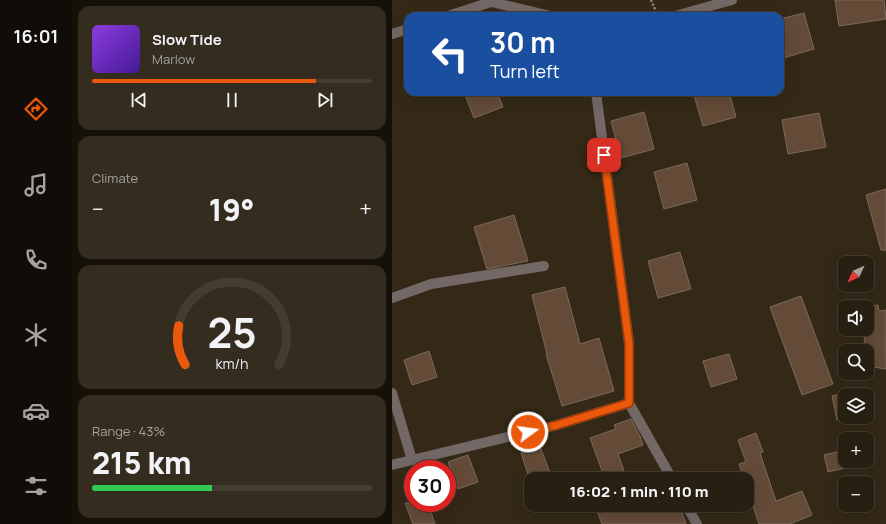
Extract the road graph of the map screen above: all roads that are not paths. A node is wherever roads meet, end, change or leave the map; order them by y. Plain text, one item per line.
1 (732, 0) edge
2 (460, 12) edge
3 (534, 12) edge
4 (689, 12) edge
5 (404, 30) edge
6 (392, 34) edge
7 (597, 96) edge
8 (544, 266) dead end
9 (392, 298) edge
10 (392, 393) edge
11 (629, 403) junction
12 (412, 460) joint
13 (404, 462) edge
14 (392, 465) edge
15 (668, 472) edge
16 (690, 512) edge
17 (697, 524) edge

1 - 4 street
2 - 3 street
5 - 6 street
7 - 11 street
8 - 9 street
10 - 12 street
11 - 12 street
11 - 15 street
13 - 14 street
16 - 17 street

